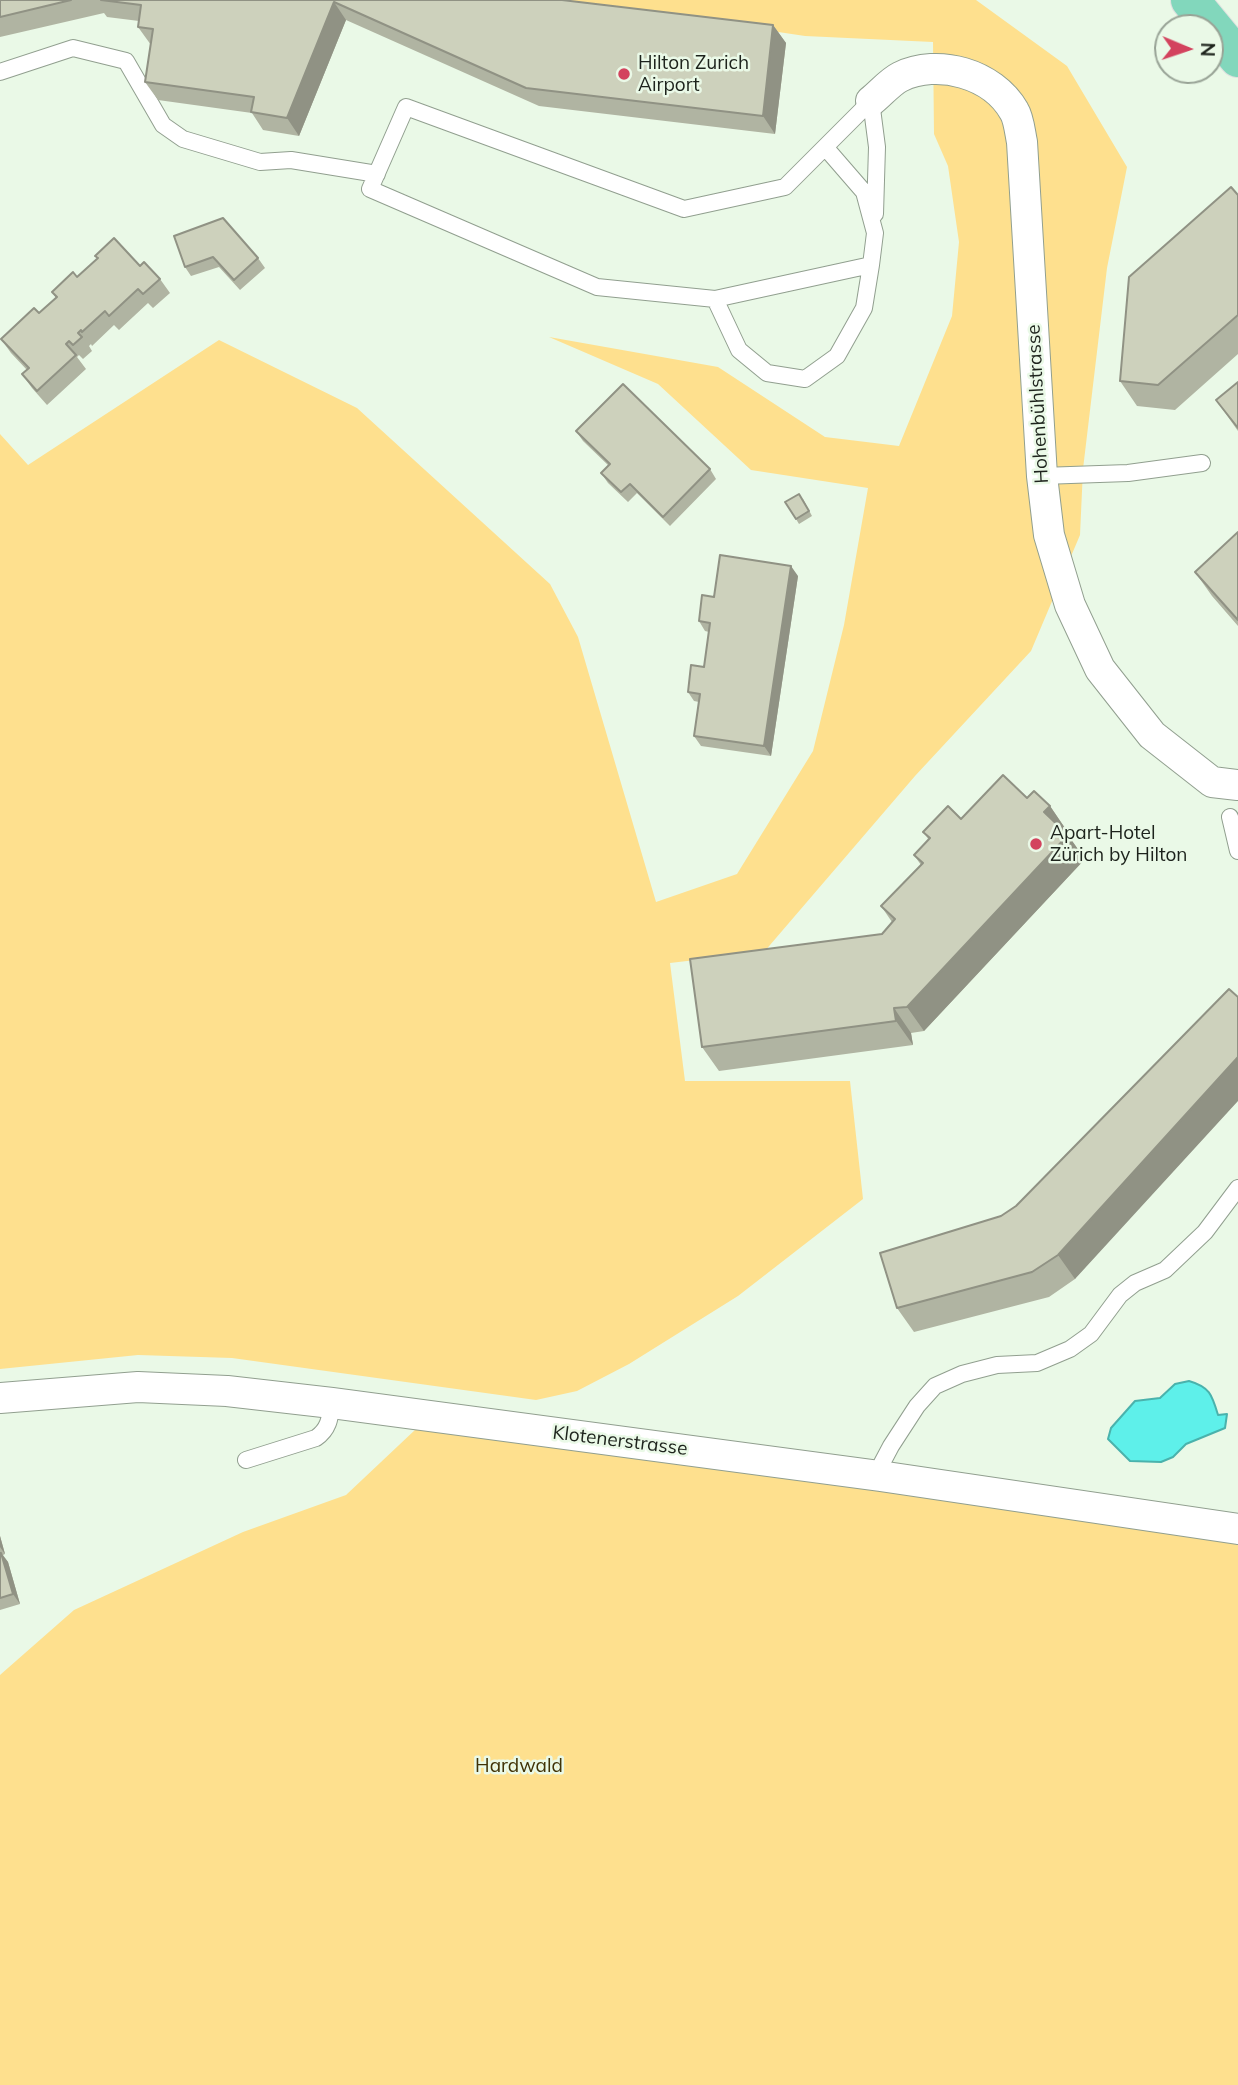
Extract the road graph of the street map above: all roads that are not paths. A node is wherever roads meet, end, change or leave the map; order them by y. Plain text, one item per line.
1 (1190, 0) edge
2 (1238, 58) edge
3 (0, 72) edge
4 (871, 101) junction
5 (825, 147) junction
6 (377, 174) junction
7 (875, 233) junction
8 (871, 265) junction
9 (715, 299) junction
10 (1202, 463) dead end
11 (1042, 476) junction
12 (1238, 785) edge
13 (1230, 817) dead end
14 (1238, 851) edge
15 (1238, 1188) edge
16 (0, 1398) edge
17 (332, 1403) junction
18 (246, 1460) dead end
19 (880, 1476) junction
20 (1238, 1529) edge

1 - 2 main road
3 - 6 lane
4 - 5 lane
4 - 7 lane
4 - 11 street, Hohenbühlstrasse
5 - 6 lane
5 - 7 lane
6 - 9 lane
7 - 8 lane
8 - 9 lane
8 - 9 lane
10 - 11 lane
11 - 12 street, Hohenbühlstrasse
13 - 14 lane
15 - 19 lane
16 - 17 street, Klotenerstrasse
17 - 18 lane
17 - 19 street, Klotenerstrasse
19 - 20 street, Klotenerstrasse

